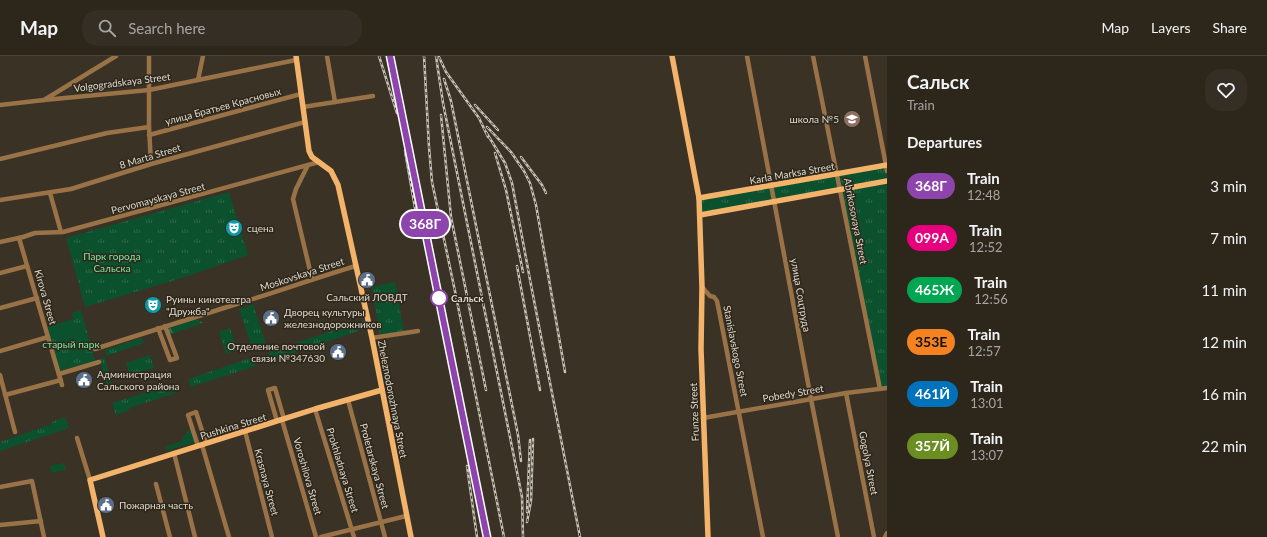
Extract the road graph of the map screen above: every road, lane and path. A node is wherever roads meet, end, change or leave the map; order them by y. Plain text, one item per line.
1 (116, 56) edge
2 (149, 56) edge
3 (203, 56) edge
4 (327, 56) edge
5 (672, 56) edge
6 (747, 56) edge
7 (814, 56) edge
8 (866, 56) edge
9 (296, 58) edge
10 (198, 80) junction
11 (149, 90) junction
12 (301, 94) junction
13 (373, 96) dead end
14 (44, 100) junction
15 (335, 102) junction
16 (0, 105) edge
17 (303, 107) junction
18 (305, 122) junction
19 (149, 127) junction
20 (149, 135) junction
21 (0, 159) edge
22 (319, 162) junction
23 (151, 164) junction
24 (308, 166) junction
25 (887, 167) edge
26 (837, 174) junction
27 (887, 181) edge
28 (771, 186) junction
29 (840, 189) junction
30 (50, 193) junction
31 (699, 198) junction
32 (0, 200) edge
33 (774, 201) junction
34 (700, 215) junction
35 (61, 232) junction
36 (19, 238) junction
37 (0, 242) edge
38 (27, 266) junction
39 (356, 266) junction
40 (0, 273) edge
41 (312, 279) junction
42 (702, 287) junction
43 (37, 298) junction
44 (0, 308) edge
45 (165, 326) junction
46 (158, 328) junction
47 (418, 331) dead end
48 (48, 337) junction
49 (372, 338) junction
50 (95, 349) dead end
51 (0, 351) edge
52 (99, 362) dead end
53 (59, 374) junction
54 (0, 375) edge
55 (887, 388) edge
56 (880, 389) junction
57 (382, 390) junction
58 (846, 393) junction
59 (5, 394) junction
60 (811, 399) junction
61 (348, 400) junction
62 (315, 409) junction
63 (739, 412) junction
64 (703, 418) junction
65 (281, 420) junction
66 (245, 431) junction
67 (15, 432) dead end
68 (77, 438) dead end
69 (202, 445) junction
70 (174, 454) junction
71 (90, 480) junction
72 (156, 484) dead end
73 (0, 487) edge
74 (406, 516) junction
75 (41, 521) junction
76 (381, 522) junction
77 (0, 526) edge
78 (352, 530) junction
79 (887, 533) edge
80 (44, 537) edge
81 (103, 537) edge
82 (170, 537) edge
83 (195, 537) edge
84 (229, 537) edge
85 (272, 537) edge
86 (316, 537) edge
87 (321, 537) edge
88 (354, 537) edge
89 (385, 537) edge
90 (411, 537) edge
91 (708, 537) edge
92 (763, 537) edge
93 (838, 537) edge
94 (874, 537) edge
95 (885, 537) edge

1 - 14 street
2 - 11 street
3 - 10 street
4 - 15 street
5 - 31 main road
6 - 28 street, улица Соцтруда
7 - 26 street, Abrikosovaya Street
8 - 25 street
9 - 10 street, Volgogradskaya Street
9 - 12 main road
10 - 11 street, Volgogradskaya Street
11 - 14 street, Volgogradskaya Street
11 - 19 street
12 - 17 main road
12 - 20 street, улица Братьев Красновых
13 - 15 street
14 - 16 street, Volgogradskaya Street
15 - 17 street
17 - 18 main road
18 - 22 main road, Zheleznodorozhnaya Street
18 - 23 street, 8 Marta Street
19 - 20 street
19 - 21 street
20 - 23 street
22 - 24 street, Pervomayskaya Street
22 - 39 main road, Zheleznodorozhnaya Street
23 - 30 street, 8 Marta Street
24 - 35 street, Pervomayskaya Street
24 - 41 street
25 - 26 main road, Karla Marksa Street
26 - 28 main road, Karla Marksa Street
26 - 29 street, Abrikosovaya Street
27 - 29 main road
28 - 31 main road, Karla Marksa Street
28 - 33 street, улица Соцтруда
29 - 33 main road
29 - 56 street, Abrikosovaya Street
30 - 32 street, 8 Marta Street
30 - 35 street
31 - 34 main road
33 - 34 main road
33 - 60 street, улица Соцтруда
34 - 42 main road
35 - 36 street, Pervomayskaya Street
36 - 37 street, Pervomayskaya Street
36 - 38 street, Kirova Street
38 - 40 street
38 - 43 street, Kirova Street
39 - 41 street, Moskovskaya Street
39 - 49 main road, Zheleznodorozhnaya Street
41 - 45 street, Moskovskaya Street
42 - 63 street, Stanislavskogo Street
42 - 64 main road, Frunze Street
43 - 44 street
43 - 48 street, Kirova Street
45 - 46 street, Moskovskaya Street
45 - 46 street
46 - 50 street, Moskovskaya Street
47 - 49 street
48 - 51 street
48 - 53 street, Kirova Street
49 - 57 main road, Zheleznodorozhnaya Street
52 - 53 street
53 - 59 street, Kirova Street
54 - 59 street
55 - 56 street, Pobedy Street
56 - 58 street, Pobedy Street
57 - 61 main road, Pushkina Street
57 - 74 main road, Zheleznodorozhnaya Street
58 - 60 street, Pobedy Street
58 - 94 street, Gogolya Street
59 - 67 street
60 - 63 street, Pobedy Street
60 - 93 street, улица Соцтруда
61 - 62 main road, Pushkina Street
61 - 76 street, Proletarskaya Street
62 - 65 main road, Pushkina Street
62 - 78 street, Prokhladnaya Street
63 - 64 street, Pobedy Street
63 - 92 street, Stanislavskogo Street
64 - 91 main road, Frunze Street
65 - 65 street, Voroshilova Street
65 - 66 main road, Pushkina Street
65 - 86 street, Voroshilova Street
66 - 69 main road, Pushkina Street
66 - 85 street, Krasnaya Street
68 - 71 street
69 - 69 street
69 - 70 main road, Pushkina Street
69 - 84 street
70 - 71 main road, Pushkina Street
70 - 83 street
71 - 81 main road
72 - 82 street
73 - 75 street
74 - 76 street
74 - 90 main road, Zheleznodorozhnaya Street
75 - 77 street
75 - 80 street
76 - 78 street
76 - 89 street, Proletarskaya Street
78 - 87 street
78 - 88 street, Prokhladnaya Street
79 - 95 street

